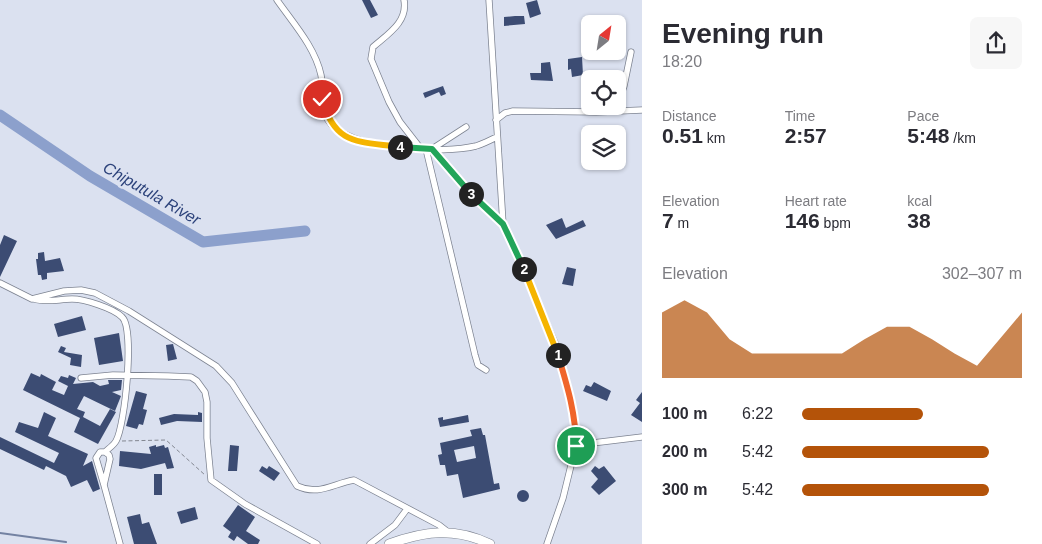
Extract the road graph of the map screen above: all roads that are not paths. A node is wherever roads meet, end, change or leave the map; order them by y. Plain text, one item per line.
1 (278, 0) edge
2 (404, 0) edge
3 (489, 0) edge
4 (631, 52) dead end
5 (626, 76) edge
6 (581, 108) edge
7 (626, 108) edge
8 (642, 110) edge
9 (496, 120) junction
10 (466, 126) dead end
11 (497, 137) junction
12 (426, 149) junction
13 (503, 224) junction
14 (0, 283) edge
15 (32, 299) junction
16 (486, 370) dead end
17 (128, 375) junction
18 (82, 378) dead end
19 (642, 437) edge
20 (576, 446) junction
21 (105, 452) junction
22 (104, 485) junction
23 (407, 509) junction
24 (448, 532) junction
25 (120, 544) edge
26 (317, 544) edge
27 (370, 544) edge
28 (390, 544) edge
29 (490, 544) edge
30 (547, 544) edge

1 - 12 street
2 - 12 street
3 - 9 street
4 - 5 street
6 - 9 street
7 - 8 street
9 - 11 street
10 - 12 street
11 - 12 street
11 - 13 street
12 - 13 street
12 - 16 street
13 - 20 street
14 - 15 street
15 - 17 street
15 - 23 street
17 - 18 street
17 - 21 street
17 - 26 street
19 - 20 street
20 - 30 street
21 - 22 street
21 - 22 street
22 - 25 street
23 - 24 street
23 - 27 street
24 - 28 street
24 - 29 street

